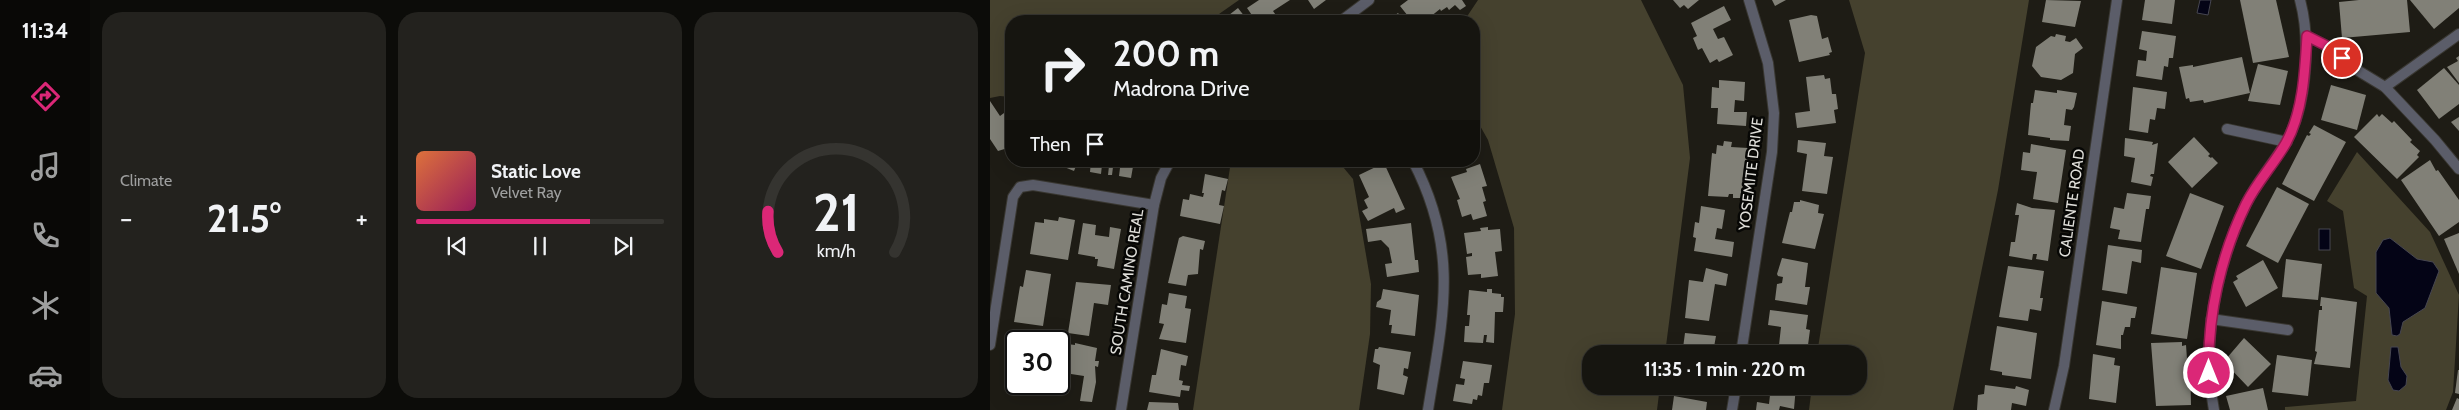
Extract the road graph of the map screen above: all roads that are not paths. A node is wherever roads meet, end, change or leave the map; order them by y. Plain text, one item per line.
1 (1369, 0) edge
2 (1749, 0) edge
3 (2117, 0) edge
4 (2300, 0) edge
5 (1349, 15) edge
6 (2459, 34) edge
7 (2307, 36) junction
8 (2385, 86) junction
9 (2226, 129) dead end
10 (2287, 142) junction
11 (1167, 167) edge
12 (1416, 167) edge
13 (2459, 170) edge
14 (1154, 205) junction
15 (2212, 319) junction
16 (2288, 330) dead end
17 (990, 345) edge
18 (1742, 345) edge
19 (1734, 395) edge
20 (1121, 410) edge
21 (1428, 410) edge
22 (1732, 410) edge
23 (2054, 410) edge
24 (2214, 410) edge

1 - 5 street
2 - 18 street, YOSEMITE DRIVE
3 - 23 street, CALIENTE ROAD
4 - 7 street
6 - 8 street
7 - 8 street
7 - 10 street
8 - 13 street
9 - 10 street
10 - 15 street
11 - 14 street, SOUTH CAMINO REAL
12 - 21 street
14 - 17 street
14 - 20 street, SOUTH CAMINO REAL
15 - 16 street
15 - 24 street
19 - 22 street

